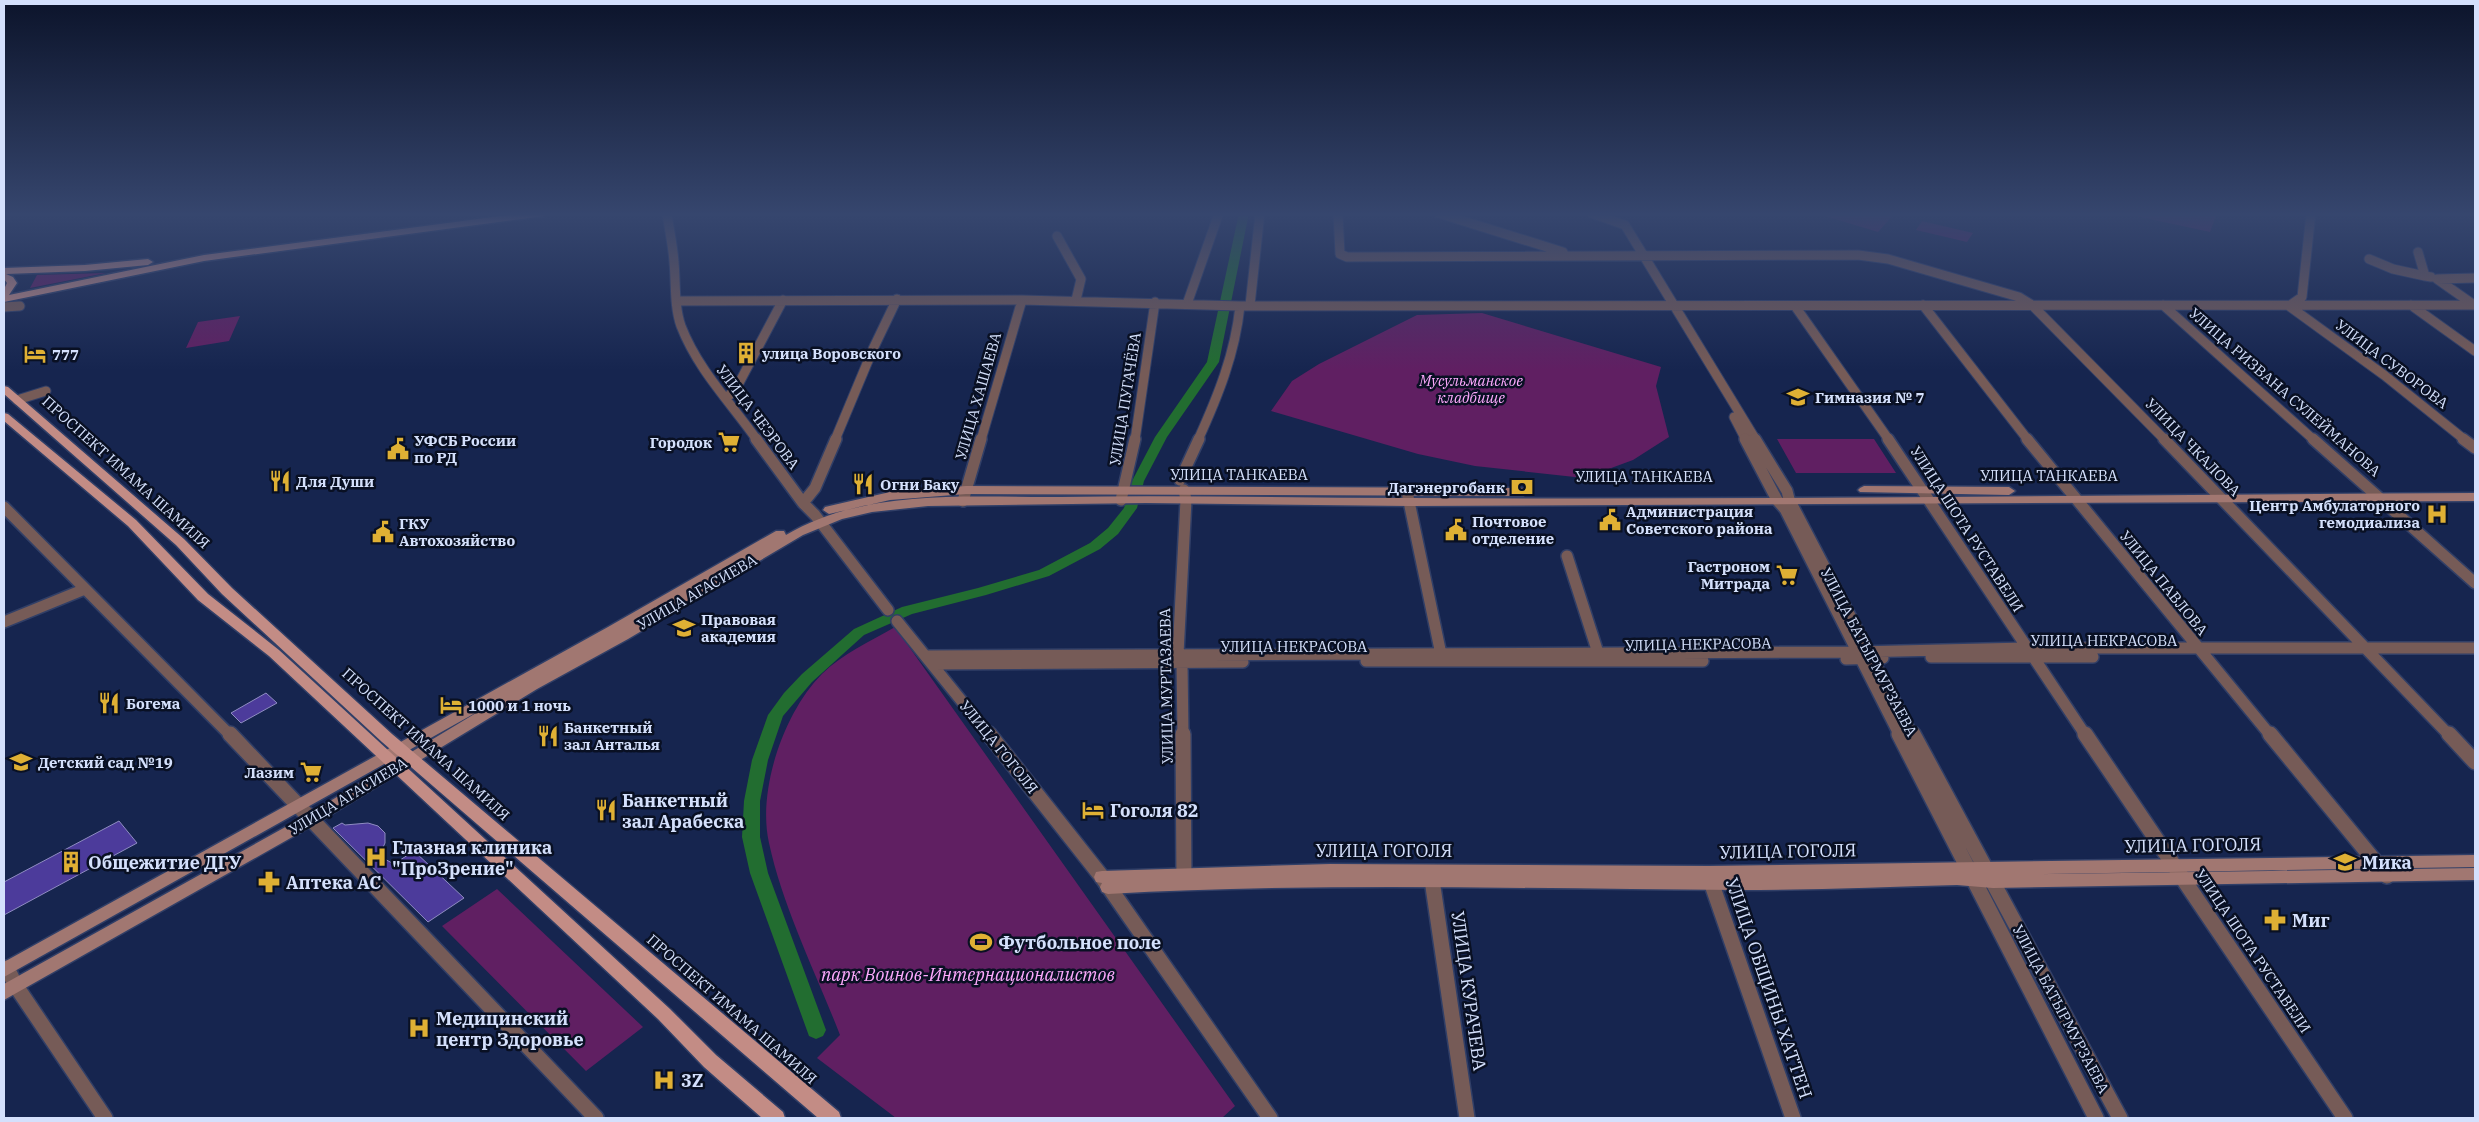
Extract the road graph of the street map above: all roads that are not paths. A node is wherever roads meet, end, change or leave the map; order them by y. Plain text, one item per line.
1 (113, 265) edge
2 (166, 265) edge
3 (674, 265) edge
4 (1073, 265) edge
5 (1201, 265) edge
6 (1252, 265) edge
7 (1648, 265) edge
8 (1906, 265) edge
9 (2305, 265) edge
10 (2384, 265) edge
11 (2422, 265) edge
12 (4, 271) edge
13 (4, 276) edge
14 (2425, 276) junction
15 (2475, 278) edge
16 (2437, 279) junction
17 (4, 297) edge
18 (897, 299) junction
19 (783, 300) junction
20 (1022, 300) junction
21 (1076, 300) junction
22 (676, 301) junction
23 (1155, 302) junction
24 (1187, 304) junction
25 (2163, 304) junction
26 (1923, 305) junction
27 (2032, 305) junction
28 (2411, 305) junction
29 (2474, 305) edge
30 (20, 306) dead end
31 (1245, 306) junction
32 (1674, 306) junction
33 (1795, 306) junction
34 (2289, 306) junction
35 (4, 307) edge
36 (2475, 351) edge
37 (4, 389) edge
38 (46, 391) dead end
39 (727, 398) junction
40 (17, 400) junction
41 (4, 416) edge
42 (2475, 448) edge
43 (1183, 490) junction
44 (2475, 490) edge
45 (1124, 493) junction
46 (2376, 493) junction
47 (1925, 494) junction
48 (965, 495) junction
49 (2220, 495) junction
50 (1781, 496) junction
51 (2073, 496) junction
52 (1409, 497) junction
53 (2475, 497) edge
54 (803, 503) junction
55 (4, 507) edge
56 (818, 518) junction
57 (1567, 556) dead end
58 (2475, 583) edge
59 (86, 589) junction
60 (888, 610) dead end
61 (897, 621) dead end
62 (4, 622) edge
63 (2475, 648) edge
64 (2369, 651) junction
65 (2029, 652) junction
66 (2202, 653) junction
67 (2475, 654) edge
68 (1864, 655) junction
69 (1442, 658) junction
70 (1599, 658) junction
71 (1180, 659) junction
72 (930, 660) junction
73 (398, 758) junction
74 (2475, 762) edge
75 (297, 805) junction
76 (312, 819) junction
77 (2475, 861) edge
78 (2374, 862) junction
79 (2180, 871) junction
80 (1431, 874) junction
81 (1970, 874) junction
82 (2475, 874) edge
83 (1990, 876) junction
84 (2387, 876) junction
85 (1184, 877) junction
86 (1710, 877) junction
87 (1105, 882) junction
88 (6, 969) edge
89 (10, 989) edge
90 (105, 1118) edge
91 (596, 1118) edge
92 (776, 1118) edge
93 (832, 1118) edge
94 (1270, 1118) edge
95 (1467, 1118) edge
96 (1793, 1118) edge
97 (2096, 1118) edge
98 (2120, 1118) edge
99 (2345, 1118) edge

1 - 12 main road
2 - 17 main road
3 - 22 street, УЛИЦА ЧЕЭРОВА
4 - 21 street
5 - 24 street
6 - 31 street
7 - 32 street, УЛИЦА БАТЫРМУРЗАЕВА
8 - 27 street
9 - 34 street
10 - 14 street
11 - 14 street
13 - 17 main road
14 - 16 street
15 - 16 street
16 - 29 street
18 - 19 street
18 - 20 street
18 - 54 street
19 - 22 street
19 - 39 street
20 - 21 street
20 - 48 street, УЛИЦА ХАШАЕВА
21 - 23 street
22 - 39 street, УЛИЦА ЧЕЭРОВА
23 - 24 street
23 - 45 street, УЛИЦА ПУГАЧЁВА
24 - 31 street
25 - 27 street
25 - 34 street
25 - 46 street, УЛИЦА РИЗВАНА СУЛЕЙМАНОВА
26 - 27 street
26 - 33 street
26 - 51 street, УЛИЦА ПАВЛОВА
27 - 49 street, УЛИЦА ЧКАЛОВА
28 - 29 street
28 - 34 street
28 - 36 street
30 - 35 street
31 - 32 street
31 - 43 street
32 - 33 street
32 - 50 street, УЛИЦА БАТЫРМУРЗАЕВА
33 - 47 street, УЛИЦА ШОТА РУСТАВЕЛИ
34 - 42 street, УЛИЦА СУВОРОВА
37 - 40 main road, ПРОСПЕКТ ИМАМА ШАМИЛЯ
38 - 40 street
39 - 54 street, УЛИЦА ЧЕЭРОВА
40 - 73 main road, ПРОСПЕКТ ИМАМА ШАМИЛЯ
41 - 73 main road, ПРОСПЕКТ ИМАМА ШАМИЛЯ
43 - 45 main road, УЛИЦА ТАНКАЕВА
43 - 52 main road, УЛИЦА ТАНКАЕВА
43 - 71 street, УЛИЦА МУРТАЗАЕВА
44 - 46 main road, УЛИЦА ТАНКАЕВА
45 - 48 main road, УЛИЦА ТАНКАЕВА
46 - 49 main road, УЛИЦА ТАНКАЕВА
46 - 53 main road, УЛИЦА ТАНКАЕВА
46 - 58 street, УЛИЦА РИЗВАНА СУЛЕЙМАНОВА
47 - 50 main road, УЛИЦА ТАНКАЕВА
47 - 51 main road, УЛИЦА ТАНКАЕВА
47 - 65 street, УЛИЦА ШОТА РУСТАВЕЛИ
48 - 56 main road, УЛИЦА ТАНКАЕВА
49 - 51 main road, УЛИЦА ТАНКАЕВА
49 - 64 street, УЛИЦА ЧКАЛОВА
50 - 52 main road, УЛИЦА ТАНКАЕВА
50 - 68 street, УЛИЦА БАТЫРМУРЗАЕВА
51 - 66 street, УЛИЦА ПАВЛОВА
52 - 69 street
54 - 56 street, УЛИЦА ЧЕЭРОВА
55 - 59 street
56 - 60 street, УЛИЦА ЧЕЭРОВА
56 - 73 main road, УЛИЦА АГАСИЕВА
57 - 70 street
59 - 62 street
59 - 75 street
61 - 72 street
63 - 64 street, УЛИЦА НЕКРАСОВА
64 - 66 street, УЛИЦА НЕКРАСОВА
64 - 67 street, УЛИЦА НЕКРАСОВА
64 - 74 street, УЛИЦА ЧКАЛОВА
65 - 66 street, УЛИЦА НЕКРАСОВА
65 - 68 street, УЛИЦА НЕКРАСОВА
65 - 79 street, УЛИЦА ШОТА РУСТАВЕЛИ
66 - 78 street, УЛИЦА ПАВЛОВА
68 - 70 street, УЛИЦА НЕКРАСОВА
68 - 81 street, УЛИЦА БАТЫРМУРЗАЕВА
68 - 83 street, УЛИЦА БАТЫРМУРЗАЕВА
69 - 70 street, УЛИЦА НЕКРАСОВА
69 - 71 street, УЛИЦА НЕКРАСОВА
71 - 72 street, УЛИЦА НЕКРАСОВА
71 - 85 street, УЛИЦА МУРТАЗАЕВА
72 - 87 street, УЛИЦА ГОГОЛЯ
73 - 75 main road, УЛИЦА АГАСИЕВА
73 - 76 main road, УЛИЦА АГАСИЕВА
73 - 92 main road, ПРОСПЕКТ ИМАМА ШАМИЛЯ
73 - 93 main road, ПРОСПЕКТ ИМАМА ШАМИЛЯ
75 - 76 street
75 - 88 main road, УЛИЦА АГАСИЕВА
76 - 89 main road, УЛИЦА АГАСИЕВА
76 - 91 street
77 - 78 main road, УЛИЦА ГОГОЛЯ
78 - 79 main road, УЛИЦА ГОГОЛЯ
78 - 84 street, УЛИЦА ПАВЛОВА
79 - 83 main road, УЛИЦА ГОГОЛЯ
79 - 84 main road, УЛИЦА ГОГОЛЯ
79 - 99 street, УЛИЦА ШОТА РУСТАВЕЛИ
80 - 85 main road, УЛИЦА ГОГОЛЯ
80 - 86 main road, УЛИЦА ГОГОЛЯ
80 - 95 street, УЛИЦА КУРАЧЕВА
81 - 83 main road, УЛИЦА ГОГОЛЯ
81 - 86 main road, УЛИЦА ГОГОЛЯ
81 - 97 street, УЛИЦА БАТЫРМУРЗАЕВА
82 - 84 main road, УЛИЦА ГОГОЛЯ
83 - 98 street, УЛИЦА БАТЫРМУРЗАЕВА
85 - 87 main road, УЛИЦА ГОГОЛЯ
86 - 96 street, УЛИЦА ОБЩИНЫ ХАТТЕН
87 - 94 street, УЛИЦА ГОГОЛЯ
88 - 89 street
89 - 90 street

